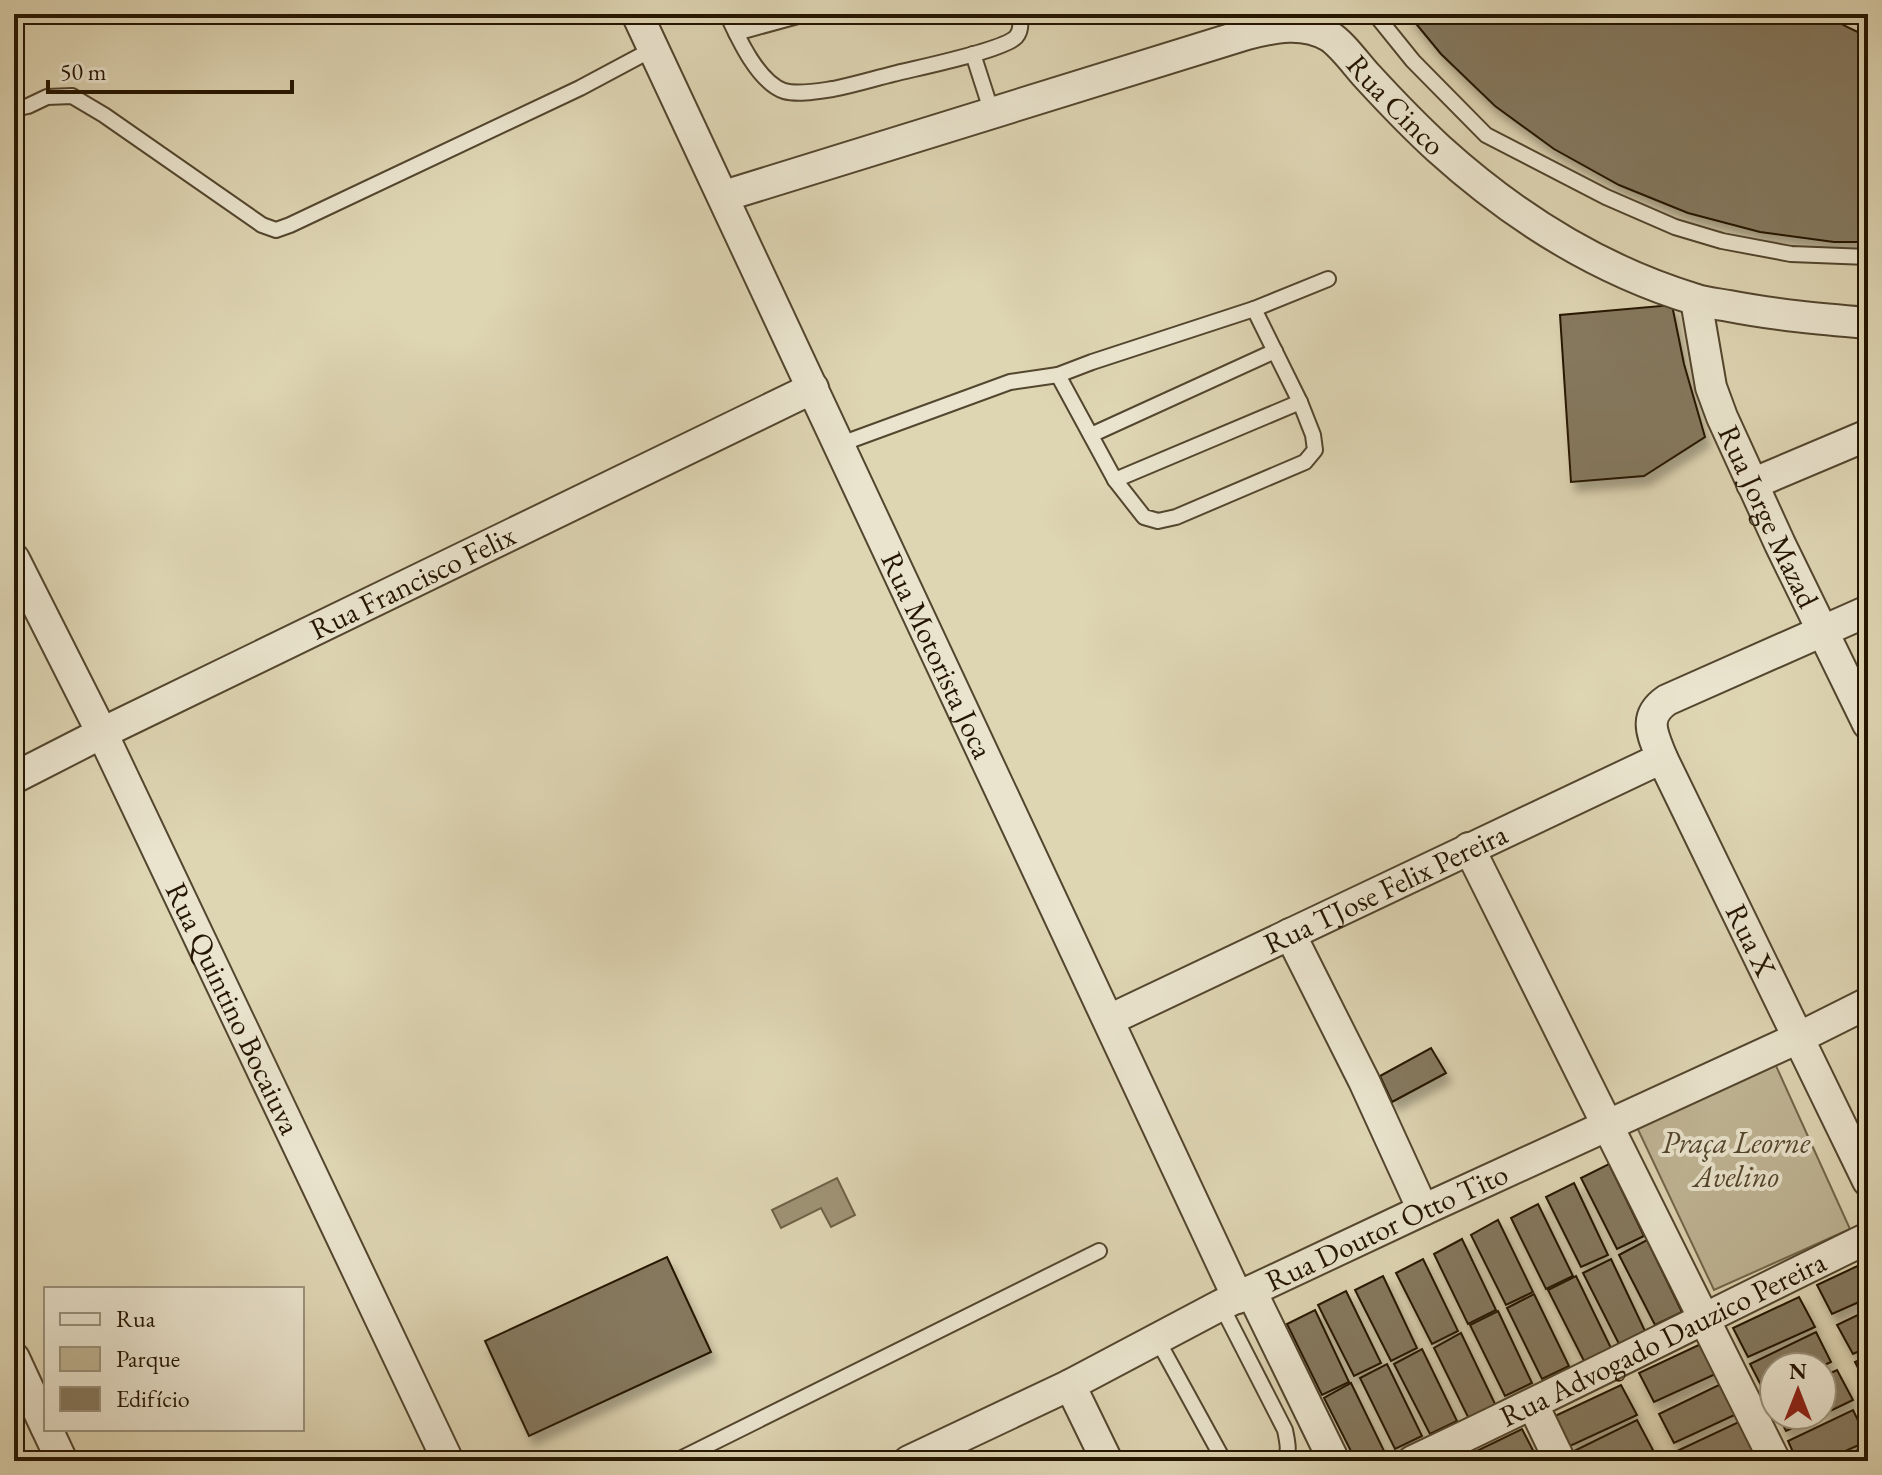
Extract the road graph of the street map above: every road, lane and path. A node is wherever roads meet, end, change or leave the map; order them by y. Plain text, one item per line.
1 (637, 14) edge
2 (727, 14) edge
3 (805, 14) edge
4 (1019, 14) edge
5 (1375, 14) edge
6 (1308, 21) edge
7 (736, 33) junction
8 (653, 49) junction
9 (973, 54) junction
10 (14, 109) edge
11 (992, 113) junction
12 (724, 196) junction
13 (1868, 257) edge
14 (1328, 279) dead end
15 (1696, 300) junction
16 (1254, 309) junction
17 (1868, 323) edge
18 (1275, 351) junction
19 (1058, 375) junction
20 (813, 388) junction
21 (1300, 402) junction
22 (1091, 435) junction
23 (1868, 435) edge
24 (838, 445) junction
25 (1115, 480) junction
26 (1752, 484) junction
27 (14, 559) edge
28 (1868, 611) edge
29 (1822, 631) junction
30 (1868, 724) edge
31 (102, 733) junction
32 (1662, 758) junction
33 (14, 778) edge
34 (1469, 848) junction
35 (1290, 934) junction
36 (1868, 1003) edge
37 (1109, 1020) junction
38 (1798, 1038) junction
39 (1608, 1125) junction
40 (1868, 1181) edge
41 (1423, 1210) junction
42 (1868, 1238) edge
43 (1099, 1251) dead end
44 (1237, 1298) junction
45 (1704, 1318) junction
46 (1157, 1339) junction
47 (14, 1358) edge
48 (1070, 1385) junction
49 (1533, 1405) junction
50 (44, 1424) edge
51 (47, 1431) edge
52 (62, 1461) edge
53 (448, 1461) edge
54 (676, 1461) edge
55 (909, 1461) edge
56 (1107, 1461) edge
57 (1224, 1461) edge
58 (1285, 1461) edge
59 (1334, 1461) edge
60 (1413, 1461) edge
61 (1560, 1461) edge
62 (1775, 1461) edge

1 - 8 street, Rua Motorista Joca
2 - 7 lane
3 - 7 lane
4 - 9 lane
5 - 13 lane
6 - 11 street, Rua Cinco
6 - 15 street, Rua Cinco
7 - 9 lane
8 - 10 lane
8 - 12 street, Rua Motorista Joca
9 - 11 lane
11 - 12 street, Rua Cinco
12 - 20 street, Rua Motorista Joca
14 - 16 lane
15 - 17 street, Rua Cinco
15 - 26 street, Rua Jorge Mazad
16 - 18 lane
16 - 19 lane
18 - 21 lane
18 - 22 lane
19 - 22 lane
19 - 24 lane
20 - 24 street, Rua Motorista Joca
20 - 31 street, Rua Francisco Felix
21 - 25 lane
21 - 25 lane
22 - 25 lane
23 - 26 street
24 - 37 street, Rua Motorista Joca
26 - 29 street, Rua Jorge Mazad
27 - 31 street, Rua Quintino Bocaiuva
28 - 29 street
29 - 30 street, Rua Jorge Mazad
29 - 32 street, Rua X
31 - 33 street, Rua Francisco Felix
31 - 53 street, Rua Quintino Bocaiuva
32 - 34 street, Rua TJose Felix Pereira
32 - 38 street, Rua X
34 - 35 street, Rua TJose Felix Pereira
34 - 39 street
35 - 37 street, Rua TJose Felix Pereira
35 - 41 street
36 - 38 street, Rua Doutor Otto Tito
37 - 44 street, Rua Motorista Joca
38 - 39 street, Rua Doutor Otto Tito
38 - 40 street, Rua X
39 - 41 street, Rua Doutor Otto Tito
39 - 45 street
41 - 44 street, Rua Doutor Otto Tito
42 - 45 street, Rua Advogado Dauzico Pereira
43 - 54 lane
44 - 46 street, Rua Doutor Otto Tito
44 - 58 lane
44 - 59 street, Rua Motorista Joca
45 - 49 street, Rua Advogado Dauzico Pereira
45 - 62 street
46 - 48 street, Rua Doutor Otto Tito
46 - 57 lane
47 - 50 street
48 - 55 street, Rua Doutor Otto Tito
48 - 56 street
49 - 60 street, Rua Advogado Dauzico Pereira
49 - 61 street
51 - 52 street

